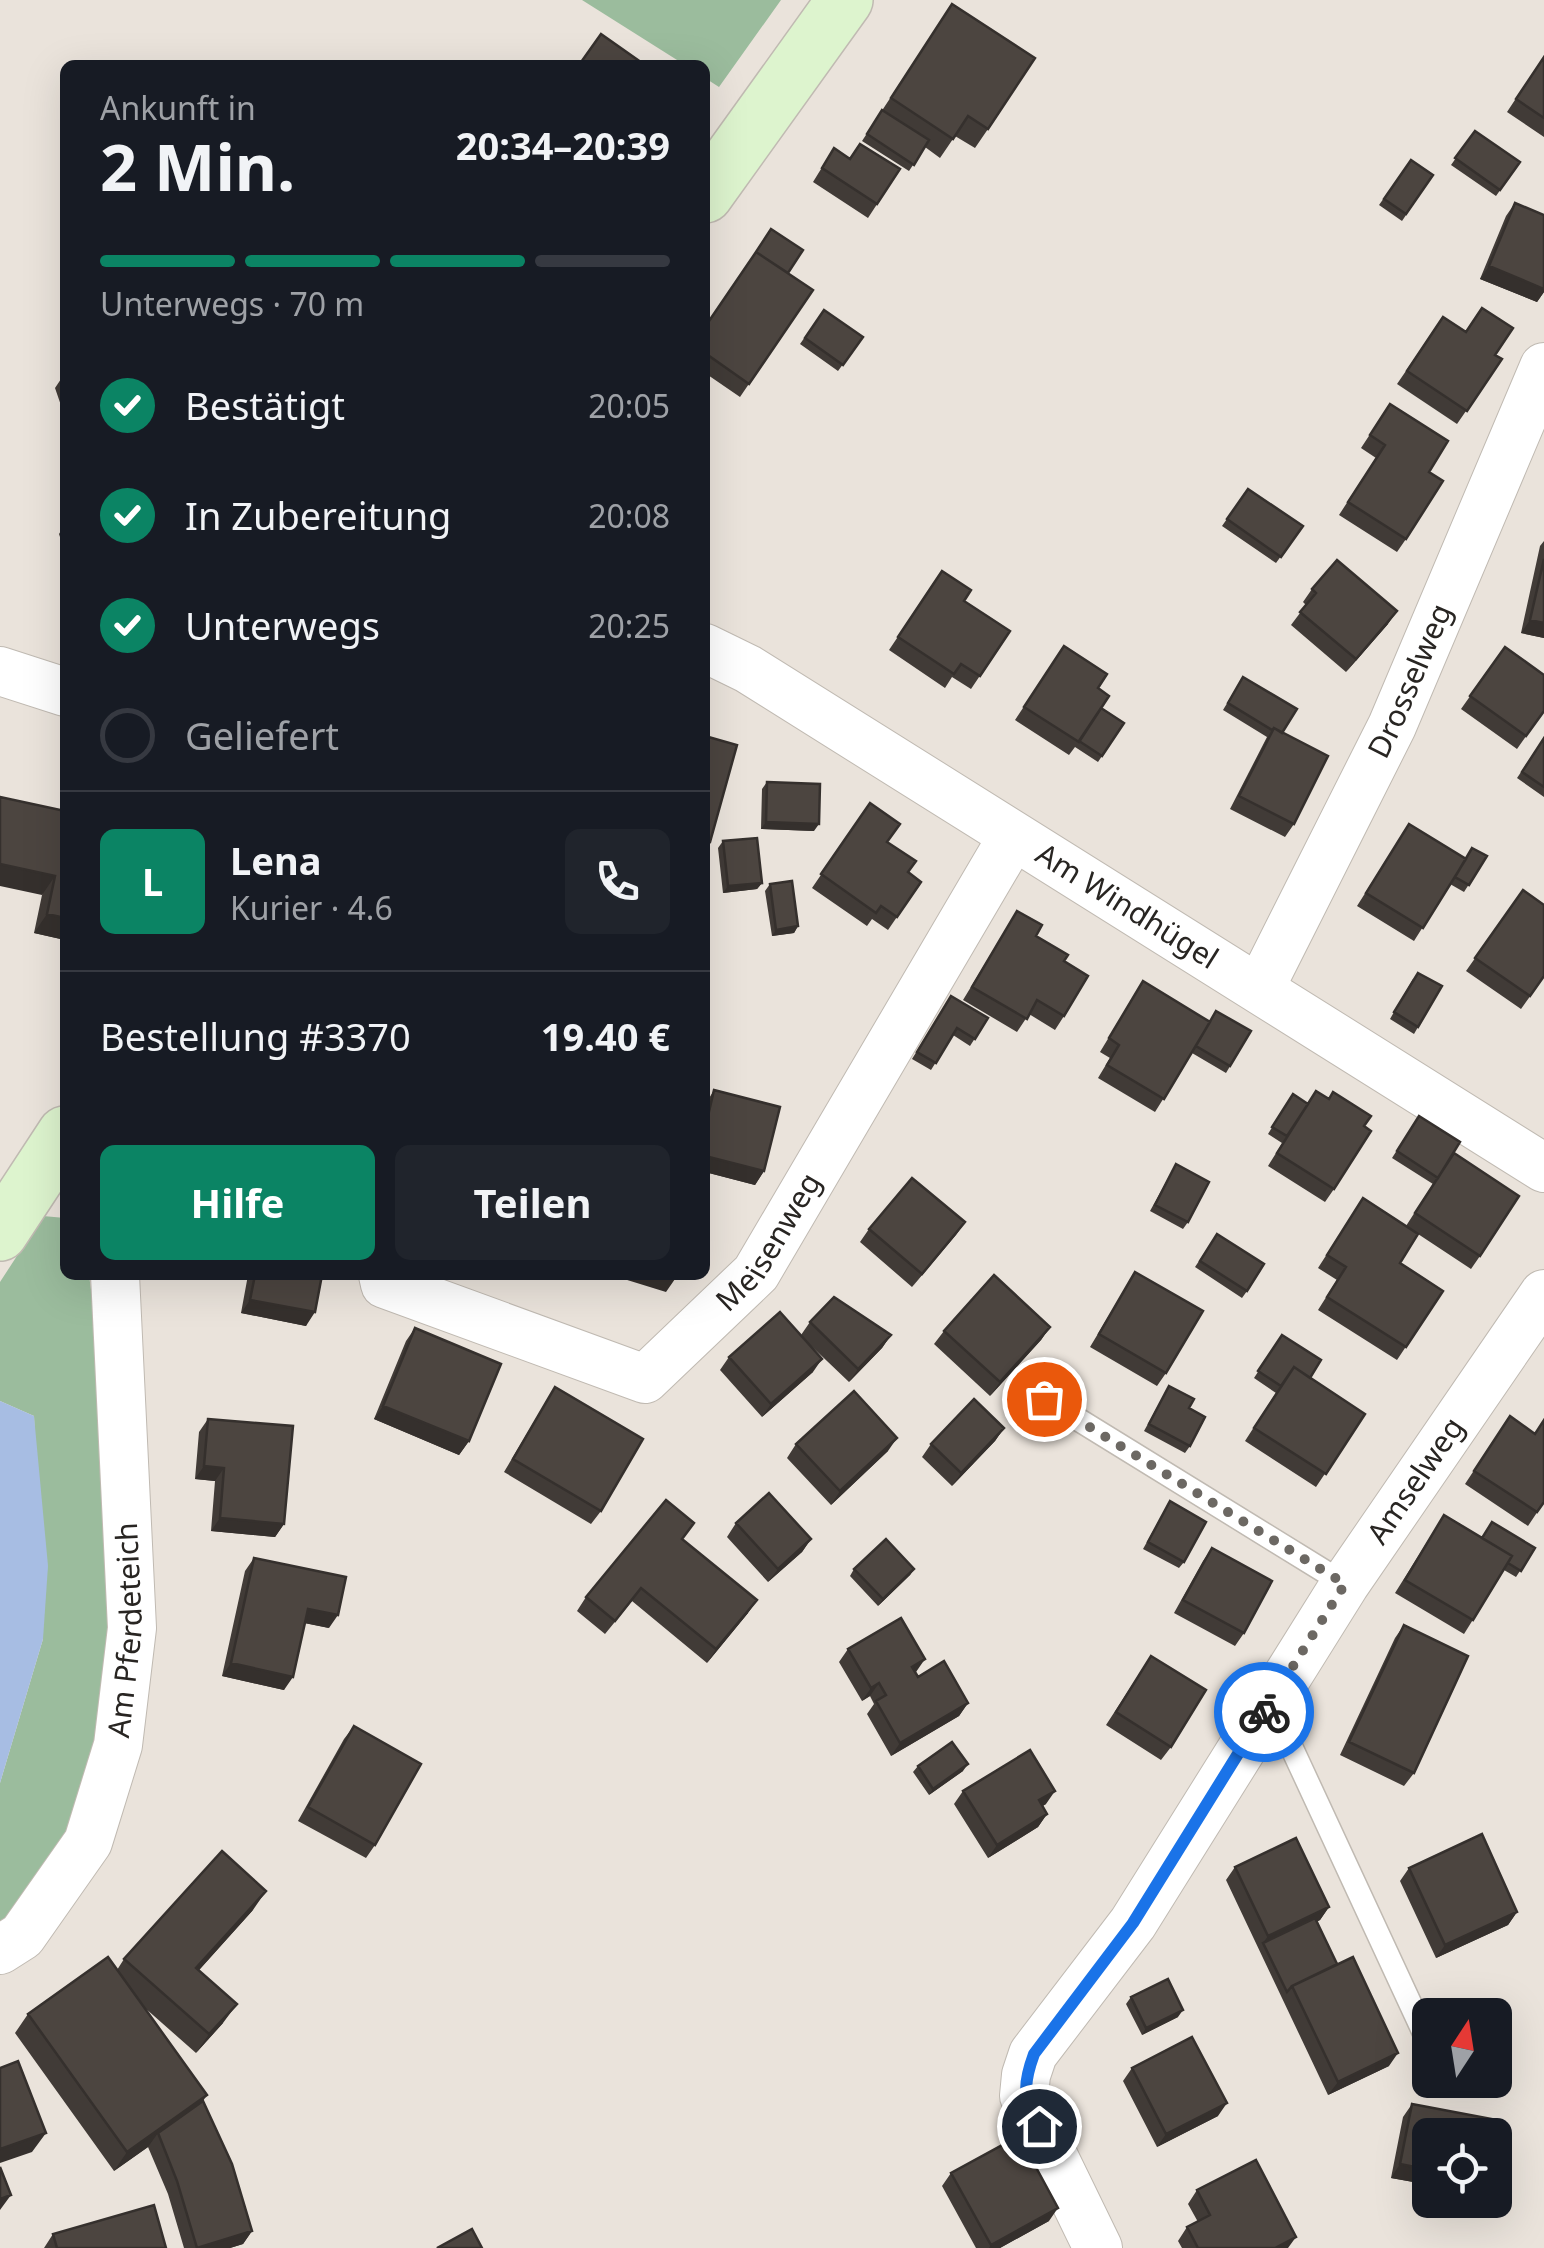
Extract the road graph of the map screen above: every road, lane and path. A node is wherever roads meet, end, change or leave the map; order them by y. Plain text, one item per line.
1 (845, 0) edge
2 (710, 188) edge
3 (1544, 366) edge
4 (710, 650) edge
5 (0, 670) edge
6 (60, 690) edge
7 (1013, 836) junction
8 (1260, 988) junction
9 (60, 1142) edge
10 (1544, 1168) edge
11 (0, 1233) edge
12 (115, 1280) edge
13 (384, 1280) edge
14 (1544, 1294) edge
15 (1044, 1399) dead end
16 (1345, 1584) junction
17 (1270, 1701) junction
18 (0, 1950) edge
19 (1412, 2007) edge
20 (1098, 2248) edge

1 - 2 main road
3 - 8 street, Drosselweg
4 - 7 street, Am Windhügel
5 - 6 street
7 - 8 street, Am Windhügel
7 - 13 street, Meisenweg
8 - 10 street, Am Windhügel
9 - 11 main road
12 - 18 street, Am Pferdeteich
14 - 16 street, Amselweg
15 - 16 lane
16 - 17 street, Amselweg
17 - 19 lane
17 - 20 street, Amselweg

